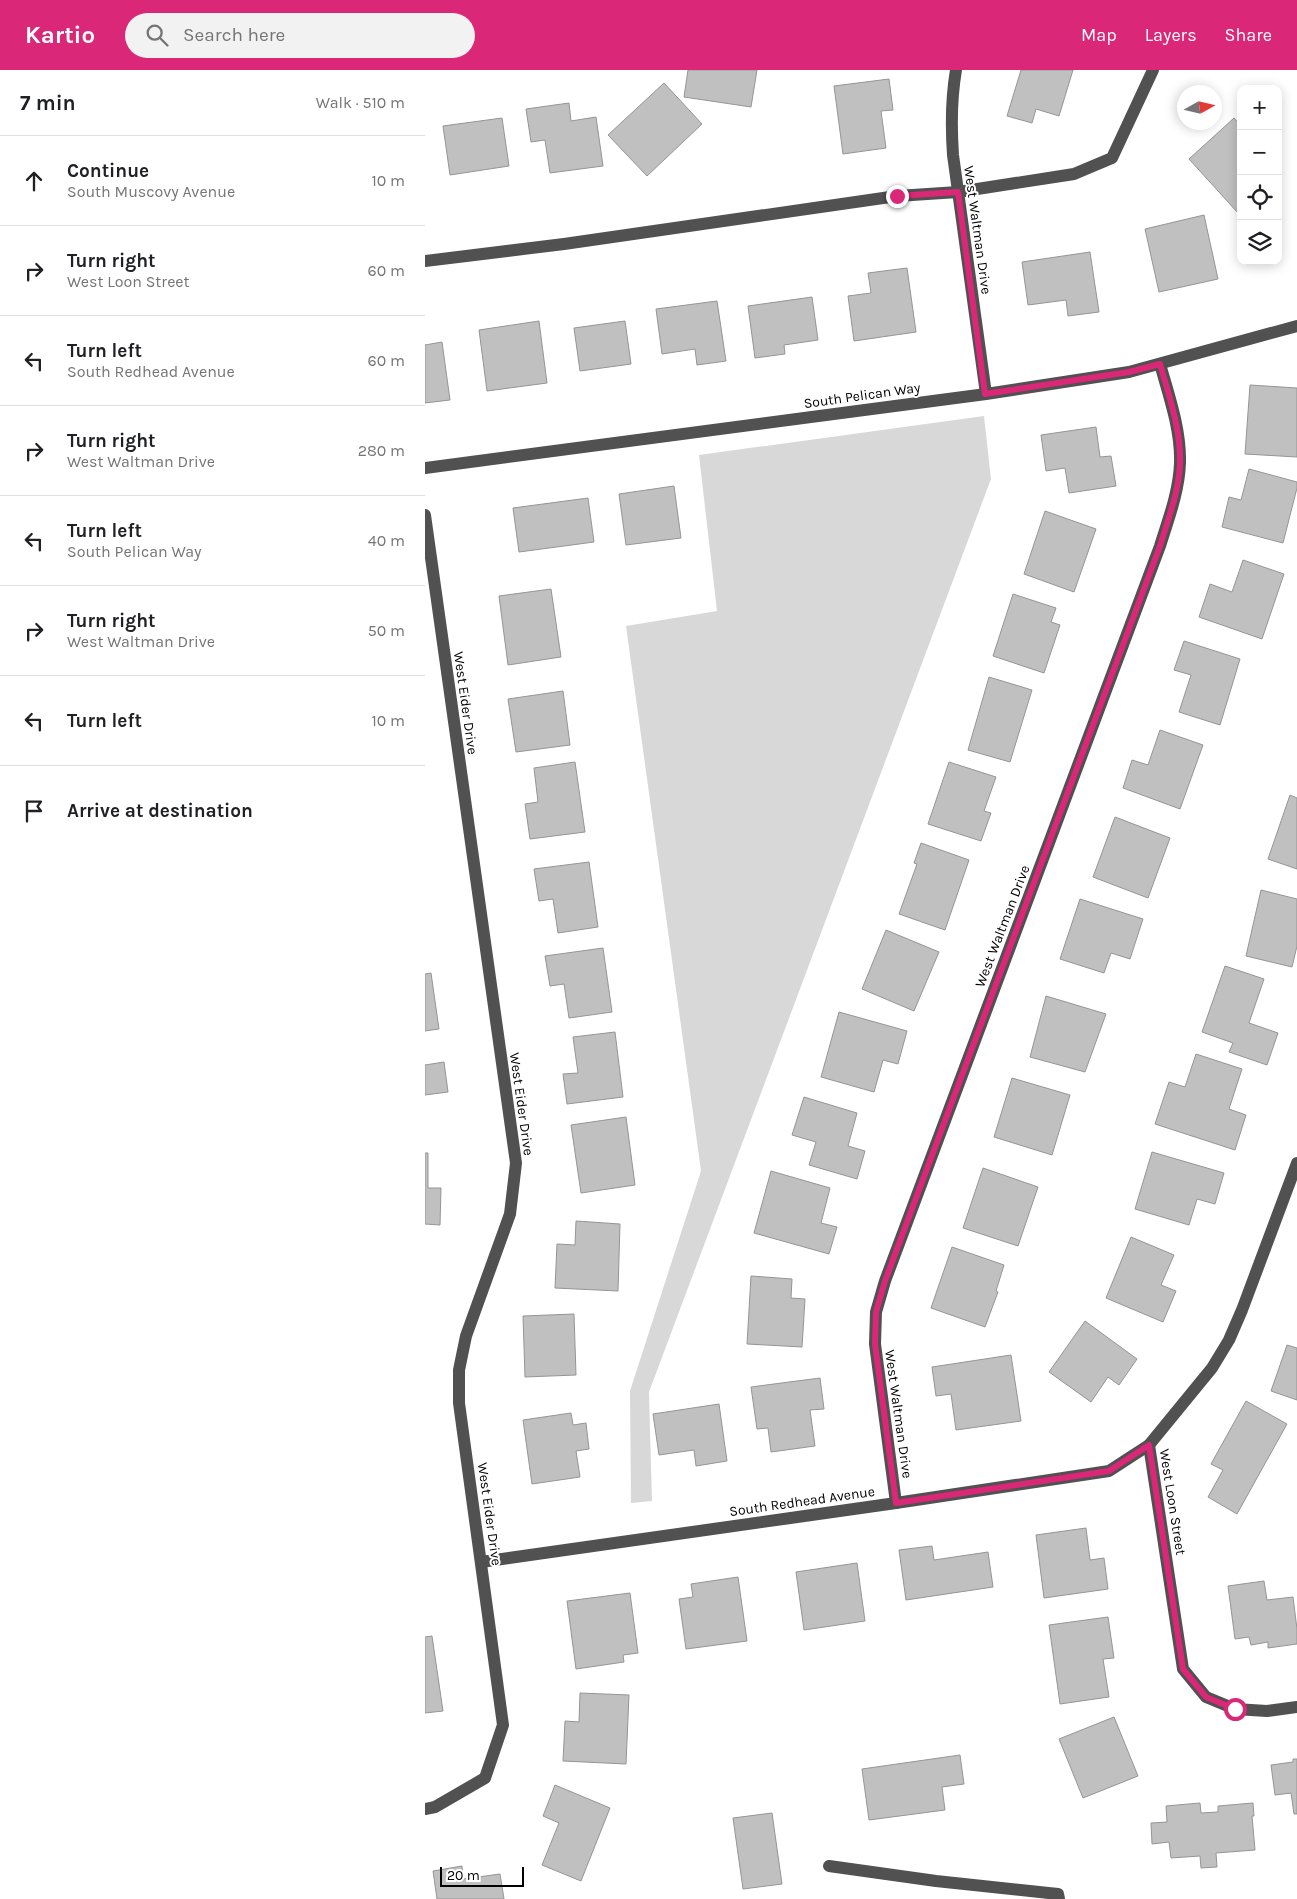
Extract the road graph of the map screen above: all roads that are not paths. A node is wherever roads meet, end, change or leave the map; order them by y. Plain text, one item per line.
1 (956, 70) edge
2 (1153, 70) edge
3 (958, 192) junction
4 (425, 262) edge
5 (1297, 326) edge
6 (1160, 364) junction
7 (985, 394) junction
8 (425, 468) edge
9 (425, 515) edge
10 (1297, 1163) edge
11 (1149, 1445) junction
12 (896, 1503) junction
13 (481, 1562) junction
14 (1297, 1707) edge
15 (425, 1809) edge
16 (829, 1866) dead end
17 (1058, 1896) edge

1 - 3 street, West Waltman Drive
2 - 3 street
3 - 4 street
3 - 7 street, West Waltman Drive
5 - 6 street, South Pelican Way
6 - 7 street, South Pelican Way
6 - 12 street, West Waltman Drive
7 - 8 street, South Pelican Way
9 - 13 street, West Eider Drive
10 - 11 street, West Loon Street
11 - 12 street, South Redhead Avenue
11 - 14 street, West Loon Street
12 - 13 street, South Redhead Avenue
13 - 15 street, West Eider Drive
16 - 17 street

